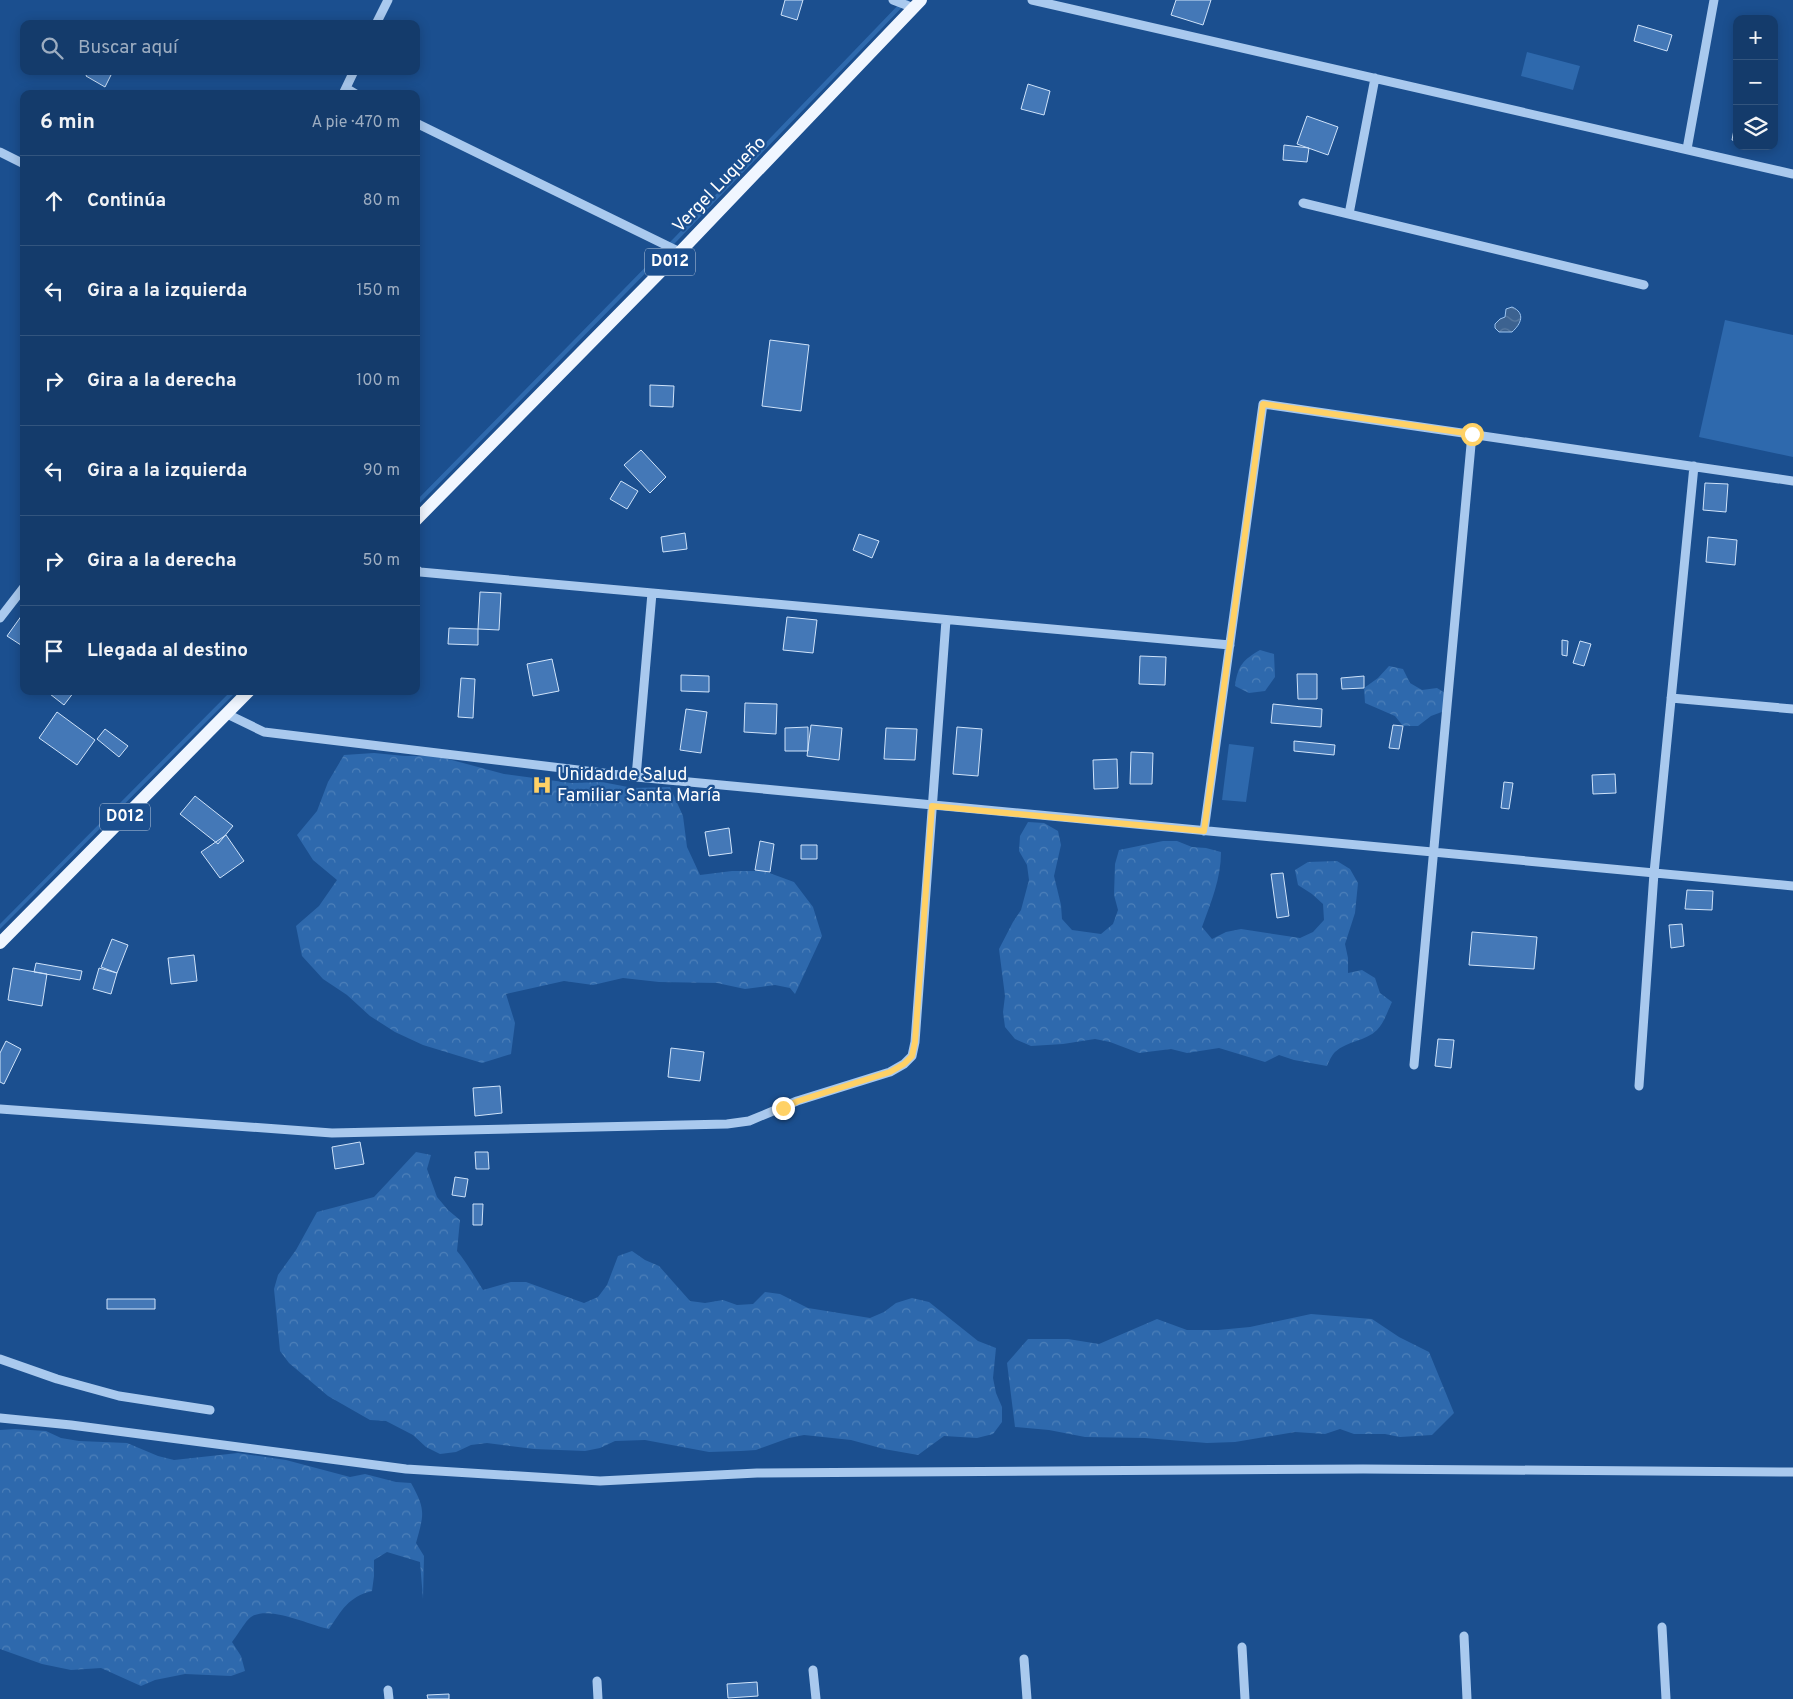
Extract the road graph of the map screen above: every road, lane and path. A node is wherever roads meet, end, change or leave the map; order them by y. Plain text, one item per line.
1 (388, 0) edge
2 (893, 0) edge
3 (1032, 0) edge
4 (1714, 0) edge
5 (918, 4) edge
6 (378, 20) edge
7 (352, 75) edge
8 (1375, 78) junction
9 (344, 90) edge
10 (420, 125) edge
11 (1687, 149) junction
12 (0, 152) edge
13 (20, 162) edge
14 (1793, 174) edge
15 (1303, 203) dead end
16 (1349, 214) junction
17 (680, 252) junction
18 (1644, 285) dead end
19 (1472, 434) junction
20 (1694, 466) junction
21 (1793, 481) edge
22 (420, 516) edge
23 (420, 572) edge
24 (20, 591) edge
25 (652, 593) junction
26 (0, 618) edge
27 (946, 620) junction
28 (1230, 645) junction
29 (245, 695) edge
30 (1671, 698) junction
31 (1793, 709) edge
32 (227, 714) junction
33 (636, 777) junction
34 (932, 806) junction
35 (1204, 831) junction
36 (1433, 853) junction
37 (1654, 873) junction
38 (1793, 886) edge
39 (0, 943) edge
40 (1414, 1065) dead end
41 (1639, 1086) dead end
42 (0, 1109) edge
43 (0, 1359) edge
44 (210, 1410) dead end
45 (0, 1418) edge
46 (1793, 1472) edge
47 (1662, 1627) dead end
48 (1464, 1636) dead end
49 (1242, 1647) dead end
50 (1024, 1659) dead end
51 (813, 1670) dead end
52 (596, 1681) dead end
53 (598, 1699) edge
54 (816, 1699) edge
55 (1027, 1699) edge
56 (1245, 1699) edge
57 (1467, 1699) edge
58 (1666, 1699) edge

1 - 6 street
2 - 5 street
3 - 8 street
4 - 11 street
5 - 17 main road, Vergel Luqueño / D012
7 - 9 street
8 - 11 street
8 - 16 street
10 - 17 street
11 - 14 street
12 - 13 street
15 - 16 street
16 - 18 street
17 - 22 main road, Vergel Luqueño / D012
19 - 20 street
19 - 28 street
19 - 36 street
20 - 21 street
20 - 30 street
23 - 25 street
24 - 26 street
25 - 27 street
25 - 33 street
27 - 28 street
27 - 34 street
28 - 35 street
29 - 32 main road, D012
30 - 31 street
30 - 37 street
32 - 33 street
32 - 39 main road, D012
33 - 34 street
34 - 35 street
34 - 42 street
35 - 36 street
36 - 37 street
36 - 40 street
37 - 38 street
37 - 41 street
43 - 44 street
45 - 46 street
47 - 58 street
48 - 57 street
49 - 56 street
50 - 55 street
51 - 54 street
52 - 53 street

